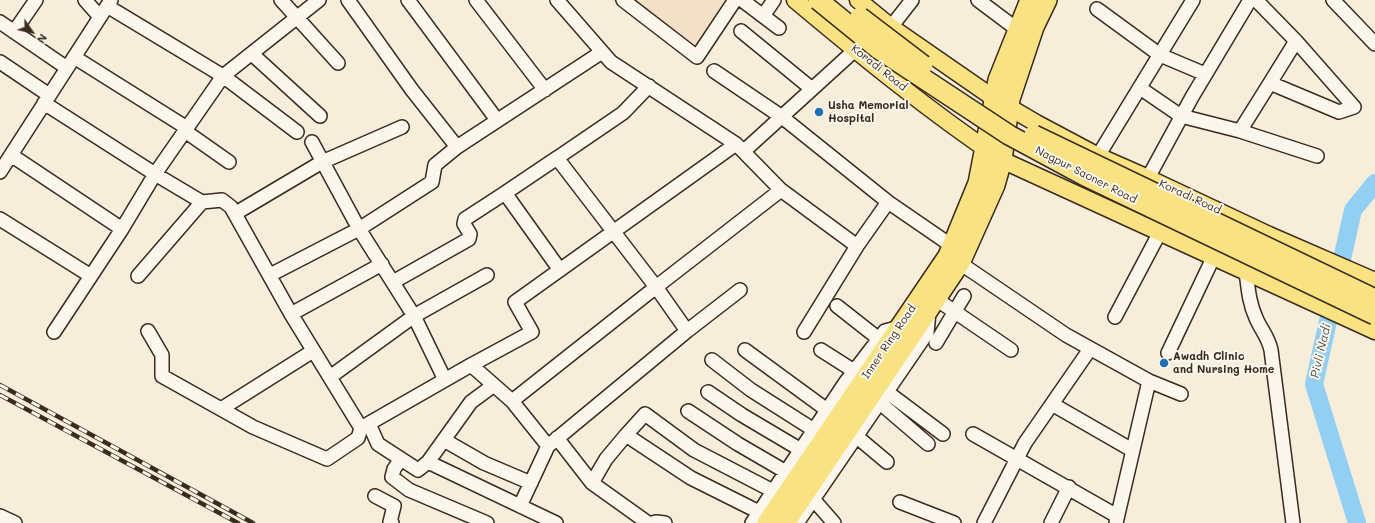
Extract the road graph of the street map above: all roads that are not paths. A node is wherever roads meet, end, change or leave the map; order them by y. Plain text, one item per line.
1 (36, 0) edge
2 (85, 0) edge
3 (281, 0) edge
4 (319, 0) edge
5 (348, 0) edge
6 (408, 0) edge
7 (476, 0) edge
8 (557, 0) edge
9 (623, 0) edge
10 (735, 0) edge
11 (742, 0) edge
12 (774, 0) edge
13 (795, 0) edge
14 (818, 0) edge
15 (839, 0) edge
16 (912, 0) edge
17 (978, 0) edge
18 (1030, 0) edge
19 (1047, 0) edge
20 (1250, 0) edge
21 (1256, 0) edge
22 (1333, 0) edge
23 (1188, 2) edge
24 (109, 3) edge
25 (862, 3) edge
26 (1097, 9) dead end
27 (763, 16) junction
28 (100, 17) junction
29 (297, 18) junction
30 (0, 22) edge
31 (891, 27) junction
32 (779, 28) dead end
33 (1018, 30) junction
34 (741, 31) dead end
35 (14, 32) junction
36 (1296, 42) junction
37 (1375, 44) edge
38 (850, 46) junction
39 (602, 52) junction
40 (252, 54) junction
41 (1160, 55) junction
42 (74, 56) junction
43 (0, 62) edge
44 (338, 63) dead end
45 (67, 68) junction
46 (714, 71) dead end
47 (1205, 74) junction
48 (223, 76) junction
49 (1270, 83) junction
50 (648, 86) junction
51 (1140, 88) junction
52 (812, 89) junction
53 (545, 90) junction
54 (47, 99) junction
55 (1002, 103) junction
56 (320, 116) dead end
57 (1181, 116) junction
58 (782, 117) junction
59 (497, 120) junction
60 (1036, 123) junction
61 (402, 127) dead end
62 (186, 130) junction
63 (1240, 130) junction
64 (297, 132) dead end
65 (312, 142) dead end
66 (457, 147) junction
67 (740, 148) junction
68 (985, 148) junction
69 (11, 155) junction
70 (1098, 156) junction
71 (1317, 156) dead end
72 (557, 158) junction
73 (1002, 160) junction
74 (229, 162) dead end
75 (322, 162) junction
76 (1021, 169) junction
77 (0, 172) edge
78 (155, 174) junction
79 (1148, 178) junction
80 (781, 190) junction
81 (505, 192) junction
82 (202, 202) junction
83 (888, 202) junction
84 (236, 214) junction
85 (0, 219) edge
86 (122, 229) junction
87 (359, 230) junction
88 (614, 232) junction
89 (1160, 232) junction
90 (1269, 235) junction
91 (857, 246) junction
92 (953, 255) junction
93 (1214, 256) junction
94 (382, 264) junction
95 (560, 270) junction
96 (1251, 273) junction
97 (270, 275) junction
98 (487, 275) dead end
99 (91, 276) junction
100 (138, 276) dead end
101 (1375, 281) edge
102 (393, 282) junction
103 (656, 287) junction
104 (740, 290) dead end
105 (964, 296) dead end
106 (1375, 299) edge
107 (933, 304) junction
108 (837, 306) dead end
109 (954, 311) junction
110 (291, 314) junction
111 (414, 316) junction
112 (1115, 317) dead end
113 (1372, 324) edge
114 (900, 327) junction
115 (686, 331) junction
116 (54, 332) dead end
117 (148, 332) dead end
118 (804, 332) dead end
119 (879, 339) junction
120 (936, 343) dead end
121 (1090, 349) junction
122 (745, 350) dead end
123 (821, 350) dead end
124 (1011, 350) dead end
125 (313, 351) junction
126 (1168, 353) dead end
127 (712, 360) dead end
128 (471, 365) junction
129 (854, 371) junction
130 (330, 377) junction
131 (445, 380) junction
132 (1149, 381) junction
133 (494, 385) junction
134 (708, 392) dead end
135 (1181, 394) dead end
136 (883, 397) junction
137 (512, 401) junction
138 (1052, 404) junction
139 (221, 409) junction
140 (827, 410) junction
141 (688, 411) dead end
142 (365, 426) junction
143 (943, 434) dead end
144 (973, 434) dead end
145 (626, 436) junction
146 (856, 436) junction
147 (444, 440) junction
148 (553, 442) junction
149 (822, 442) junction
150 (928, 444) dead end
151 (800, 450) junction
152 (1132, 450) junction
153 (1016, 458) junction
154 (401, 459) junction
155 (428, 462) junction
156 (887, 462) dead end
157 (786, 472) junction
158 (530, 483) junction
159 (592, 483) junction
160 (1069, 487) junction
161 (773, 491) junction
162 (375, 496) dead end
163 (813, 499) junction
164 (900, 502) dead end
165 (520, 506) junction
166 (0, 516) edge
167 (763, 517) edge
168 (926, 518) edge
169 (1116, 520) edge
170 (15, 523) edge
171 (392, 523) edge
172 (487, 523) edge
173 (556, 523) edge
174 (648, 523) edge
175 (652, 523) edge
176 (665, 523) edge
177 (752, 523) edge
178 (785, 523) edge
179 (797, 523) edge
180 (834, 523) edge
181 (954, 523) edge
182 (984, 523) edge
183 (1051, 523) edge
184 (1293, 523) edge

1 - 35 street
2 - 28 street
3 - 29 street
4 - 29 street
5 - 66 street
6 - 59 street
7 - 53 street
8 - 39 street
9 - 10 street
11 - 27 street
12 - 27 street
13 - 38 main road, Koradi Road
14 - 113 highway, Nagpur Saoner Road, bridge
15 - 106 highway, Nagpur Saoner Road, bridge
16 - 31 street
17 - 33 street
18 - 33 highway
19 - 55 highway
20 - 47 street
21 - 36 street
22 - 37 street
23 - 41 street
24 - 28 street
24 - 48 street
25 - 31 main road, Koradi Road
25 - 38 main road
26 - 41 street
27 - 32 street
28 - 42 street
29 - 40 street
29 - 44 street
30 - 35 street
31 - 55 main road, Koradi Road
33 - 55 highway
34 - 52 street
35 - 45 street
36 - 49 street
36 - 49 street
38 - 52 street
38 - 68 main road, Koradi Road
39 - 50 street
39 - 53 street
40 - 48 street
40 - 56 street
41 - 47 street
41 - 51 street
42 - 45 street
42 - 62 street
43 - 54 street
45 - 54 street
46 - 58 street
47 - 57 street
48 - 62 street
48 - 64 street
49 - 63 street
50 - 67 street
50 - 72 street
51 - 57 street
51 - 70 street
52 - 58 street
53 - 59 street
54 - 69 street
54 - 78 street
55 - 60 main road, Koradi Road
55 - 68 highway, Inner Ring Road
55 - 73 highway, Inner Ring Road
57 - 63 street
57 - 79 street
58 - 67 street
58 - 83 street
59 - 66 street
60 - 70 main road, Koradi Road
60 - 76 main road
61 - 75 street
62 - 74 street
62 - 78 street
63 - 71 street
65 - 75 street
66 - 87 street
67 - 80 street
67 - 88 street
68 - 73 main road, Koradi Road
68 - 92 highway, Inner Ring Road
69 - 77 street
69 - 86 street
70 - 79 main road, Koradi Road
72 - 81 street
72 - 88 street
73 - 76 main road
73 - 92 highway, Inner Ring Road
75 - 84 street
75 - 87 street
76 - 89 main road
78 - 82 street
78 - 86 street
79 - 90 main road, Koradi Road
80 - 91 street
80 - 103 street
81 - 95 street
81 - 102 street
82 - 84 street
82 - 100 street
83 - 91 street
83 - 92 street
84 - 97 street
85 - 99 street
86 - 99 street
87 - 94 street
87 - 97 street
88 - 95 street
88 - 103 street
89 - 93 main road
89 - 112 street
90 - 96 main road
90 - 101 main road, Koradi Road
91 - 118 street
92 - 107 highway, Inner Ring Road
92 - 114 highway, Inner Ring Road
92 - 121 street
93 - 96 main road
93 - 126 street
94 - 102 street
94 - 110 street
95 - 128 street
96 - 113 main road
96 - 184 street
97 - 110 street
98 - 111 street
99 - 116 street
102 - 111 street
103 - 115 street
103 - 137 street
104 - 115 street
105 - 109 street
107 - 109 street
107 - 136 street
107 - 149 highway, Inner Ring Road
108 - 119 street
109 - 120 street
109 - 124 street
110 - 125 street
111 - 130 street
111 - 131 street
114 - 119 street
114 - 149 highway, Inner Ring Road
115 - 148 street
117 - 139 street
119 - 129 street
121 - 132 street
121 - 138 street
122 - 140 street
123 - 129 street
125 - 130 street
125 - 139 street
127 - 149 street
128 - 131 street
128 - 133 street
129 - 140 street
130 - 142 street
131 - 142 street
132 - 135 street
132 - 152 street
133 - 137 street
133 - 147 street
134 - 151 street
136 - 143 street
136 - 146 street
136 - 150 street
137 - 148 street
138 - 152 street
138 - 153 street
139 - 142 street
140 - 149 street
141 - 157 street
142 - 154 street
144 - 153 street
145 - 159 street
145 - 161 street
145 - 167 street
146 - 156 street
146 - 163 street
147 - 155 street
147 - 158 street
148 - 158 street
148 - 159 street
149 - 151 street
149 - 167 highway, Inner Ring Road
149 - 178 highway, Inner Ring Road
151 - 157 street
152 - 169 street
153 - 160 street
153 - 182 street
154 - 155 street
154 - 172 street
155 - 165 street
157 - 161 street
158 - 165 street
159 - 174 street
160 - 169 street
160 - 183 street
161 - 167 street
162 - 171 street
163 - 179 street
163 - 180 street
164 - 168 street
165 - 173 street
166 - 170 street
167 - 177 street
168 - 181 street
175 - 176 street

